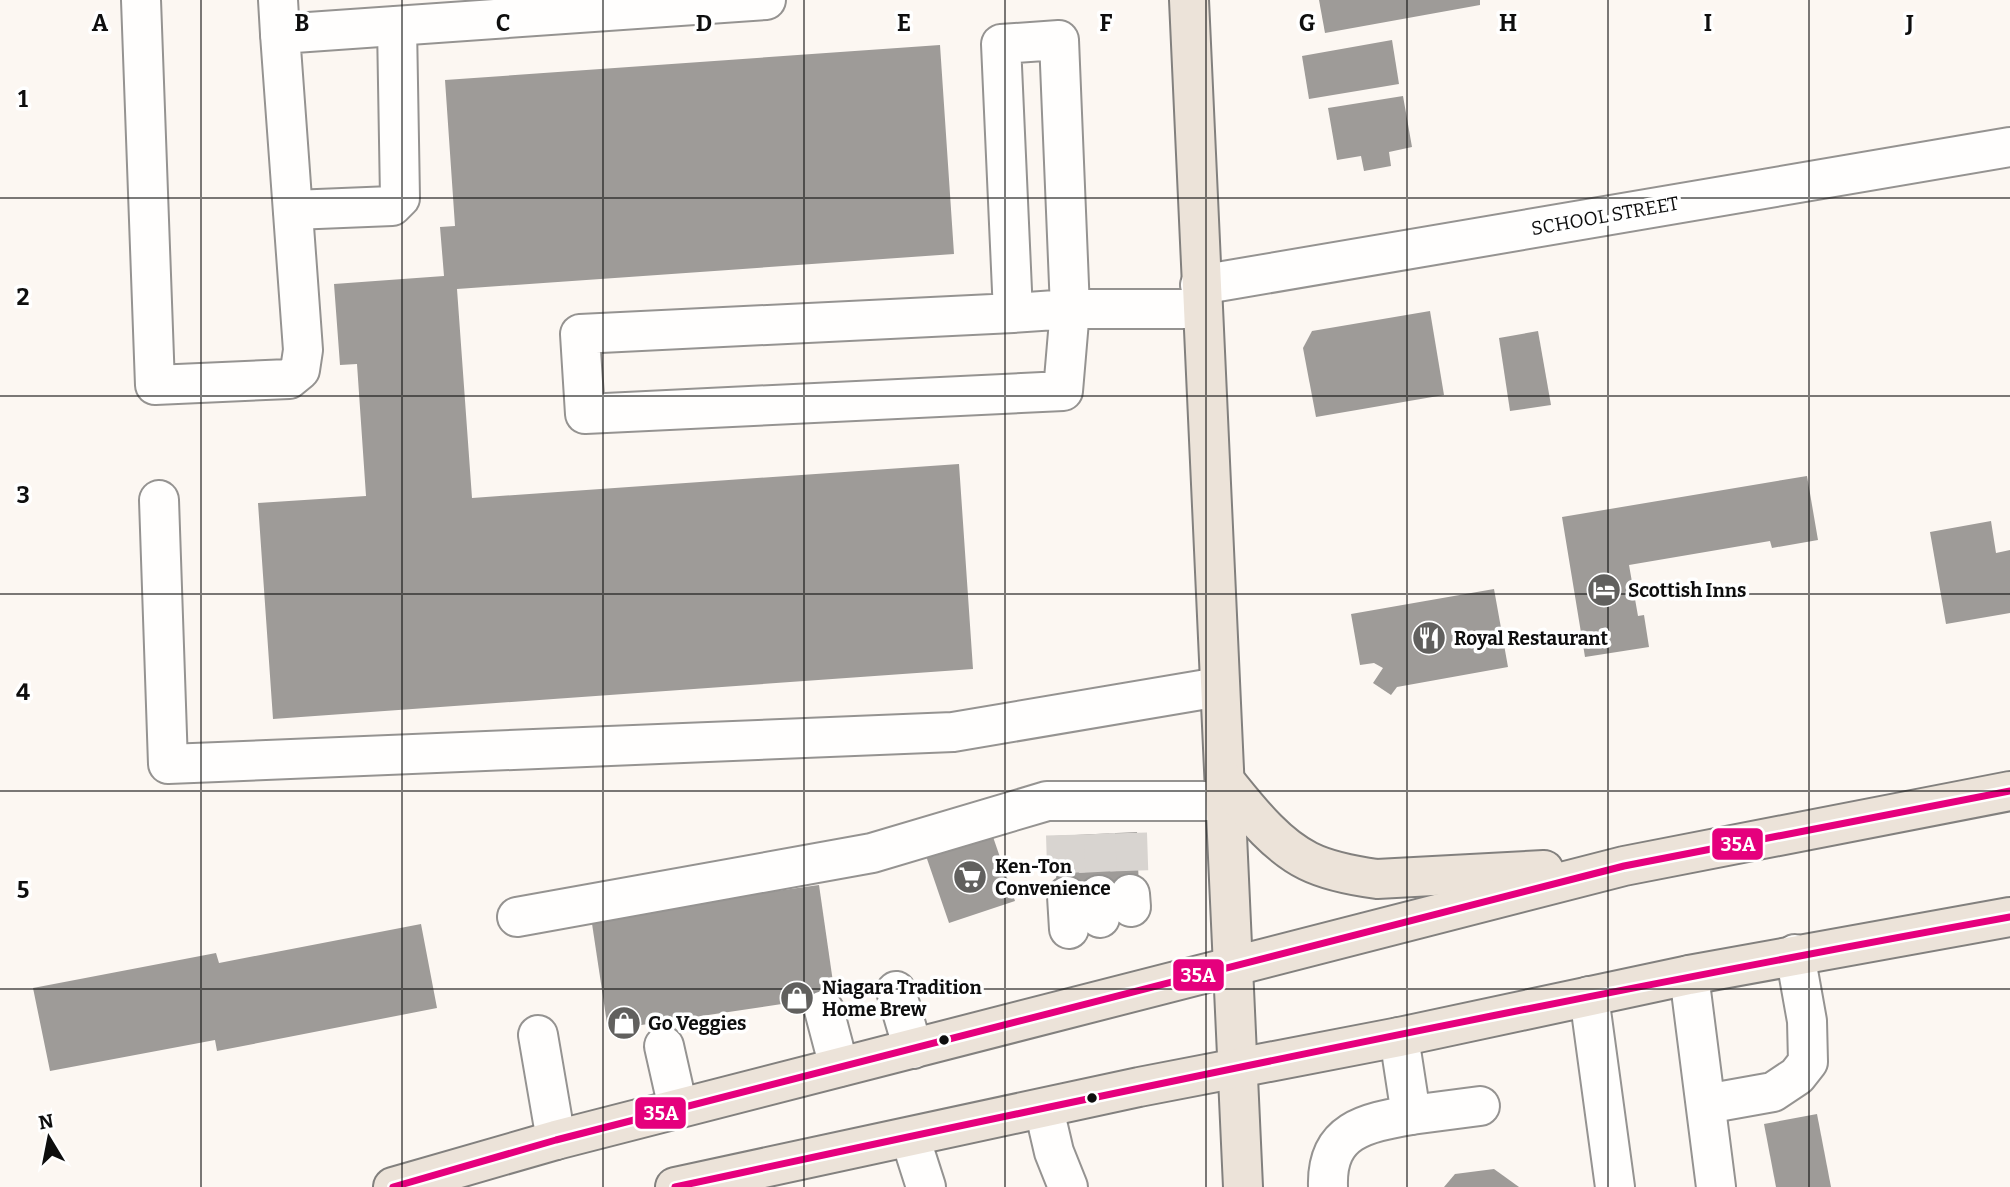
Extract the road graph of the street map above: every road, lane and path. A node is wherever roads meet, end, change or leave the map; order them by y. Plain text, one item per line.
1 (141, 0) edge
2 (766, 0) edge
3 (1189, 0) edge
4 (564, 7) edge
5 (457, 11) edge
6 (279, 17) edge
7 (383, 17) edge
8 (2010, 147) edge
9 (293, 209) junction
10 (1201, 297) junction
11 (1070, 309) junction
12 (1013, 313) junction
13 (159, 500) dead end
14 (1219, 687) junction
15 (1225, 791) junction
16 (2010, 791) edge
17 (1091, 818) junction
18 (1019, 834) dead end
19 (1623, 866) junction
20 (517, 917) dead end
21 (2010, 917) edge
22 (1795, 954) junction
23 (1234, 967) junction
24 (1689, 975) junction
25 (896, 990) dead end
26 (1589, 996) junction
27 (824, 1010) dead end
28 (538, 1035) dead end
29 (1399, 1037) junction
30 (664, 1046) dead end
31 (913, 1049) junction
32 (1239, 1066) junction
33 (839, 1067) junction
34 (1706, 1104) junction
35 (1480, 1106) dead end
36 (678, 1108) junction
37 (1044, 1109) junction
38 (1411, 1115) junction
39 (910, 1136) junction
40 (556, 1140) junction
41 (393, 1187) edge
42 (675, 1187) edge
43 (926, 1187) edge
44 (1068, 1187) edge
45 (1243, 1187) edge
46 (1328, 1187) edge
47 (1615, 1187) edge
48 (1716, 1187) edge

1 - 9 street
2 - 4 street
3 - 10 main road
4 - 5 street
5 - 7 street
6 - 7 street
6 - 9 street
7 - 9 street
8 - 10 street, SCHOOL STREET
10 - 11 street, SCHOOL STREET
10 - 14 main road
11 - 12 street, SCHOOL STREET
11 - 12 street
11 - 12 street, SCHOOL STREET
13 - 14 street
14 - 15 main road
15 - 17 street
15 - 19 main road
15 - 23 main road
16 - 19 main road
17 - 18 street
17 - 20 street
19 - 23 main road
21 - 22 main road
22 - 24 main road
22 - 34 street
23 - 31 main road
23 - 32 main road
24 - 26 main road
24 - 34 street
25 - 31 street
26 - 29 main road
26 - 47 street
27 - 33 street
28 - 40 street
29 - 32 main road
29 - 38 street
30 - 36 street
31 - 33 main road
32 - 37 main road
32 - 45 main road
33 - 36 main road
34 - 48 street
35 - 38 street
36 - 40 main road
37 - 39 main road
37 - 44 street
38 - 46 street
39 - 42 main road
39 - 43 street
40 - 41 main road

